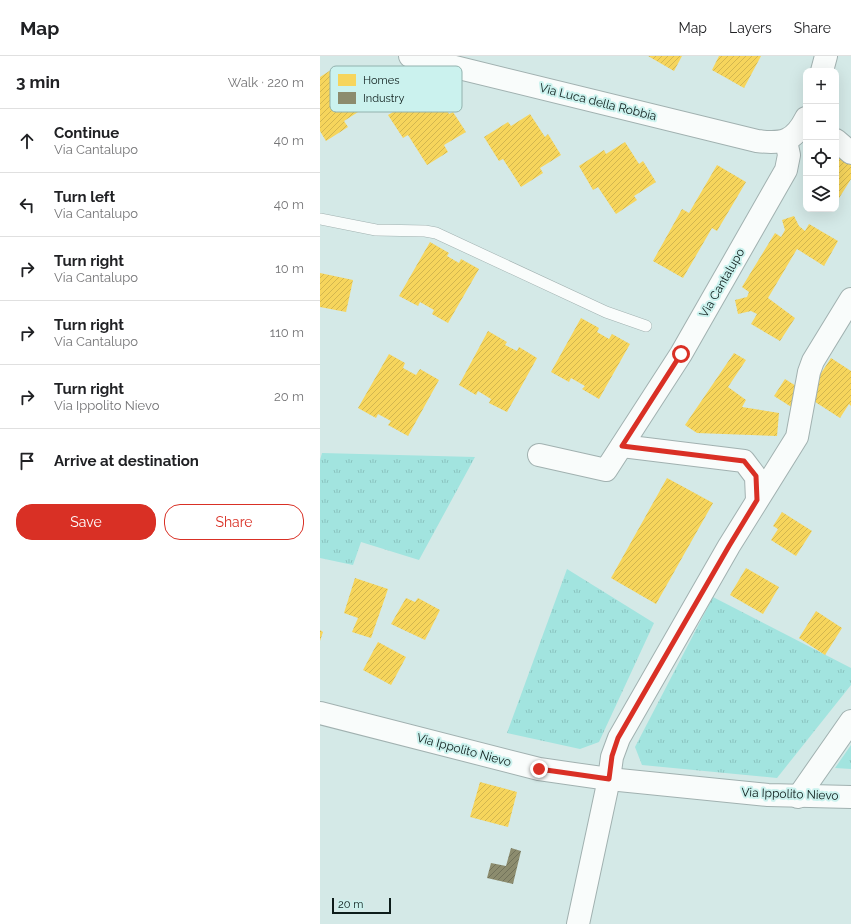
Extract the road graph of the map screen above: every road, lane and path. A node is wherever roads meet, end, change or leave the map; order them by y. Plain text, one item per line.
1 (410, 56) edge
2 (826, 56) edge
3 (451, 66) edge
4 (823, 68) edge
5 (462, 69) edge
6 (803, 124) edge
7 (786, 141) junction
8 (839, 143) edge
9 (851, 153) edge
10 (320, 219) edge
11 (851, 299) edge
12 (646, 326) dead end
13 (622, 446) junction
14 (539, 455) dead end
15 (757, 500) junction
16 (320, 713) edge
17 (851, 721) edge
18 (609, 779) junction
19 (798, 796) junction
20 (851, 796) edge
21 (578, 924) edge

1 - 3 street, Via Luca della Robbia
2 - 4 street
5 - 7 street, Via Luca della Robbia
6 - 7 street
7 - 13 street, Via Cantalupo
8 - 9 street
10 - 12 lane
11 - 15 street
13 - 14 street, Via Cantalupo
13 - 15 street
15 - 18 street
16 - 18 street, Via Ippolito Nievo
17 - 19 street
18 - 19 street, Via Ippolito Nievo
18 - 21 street
19 - 20 street, Via Ippolito Nievo

